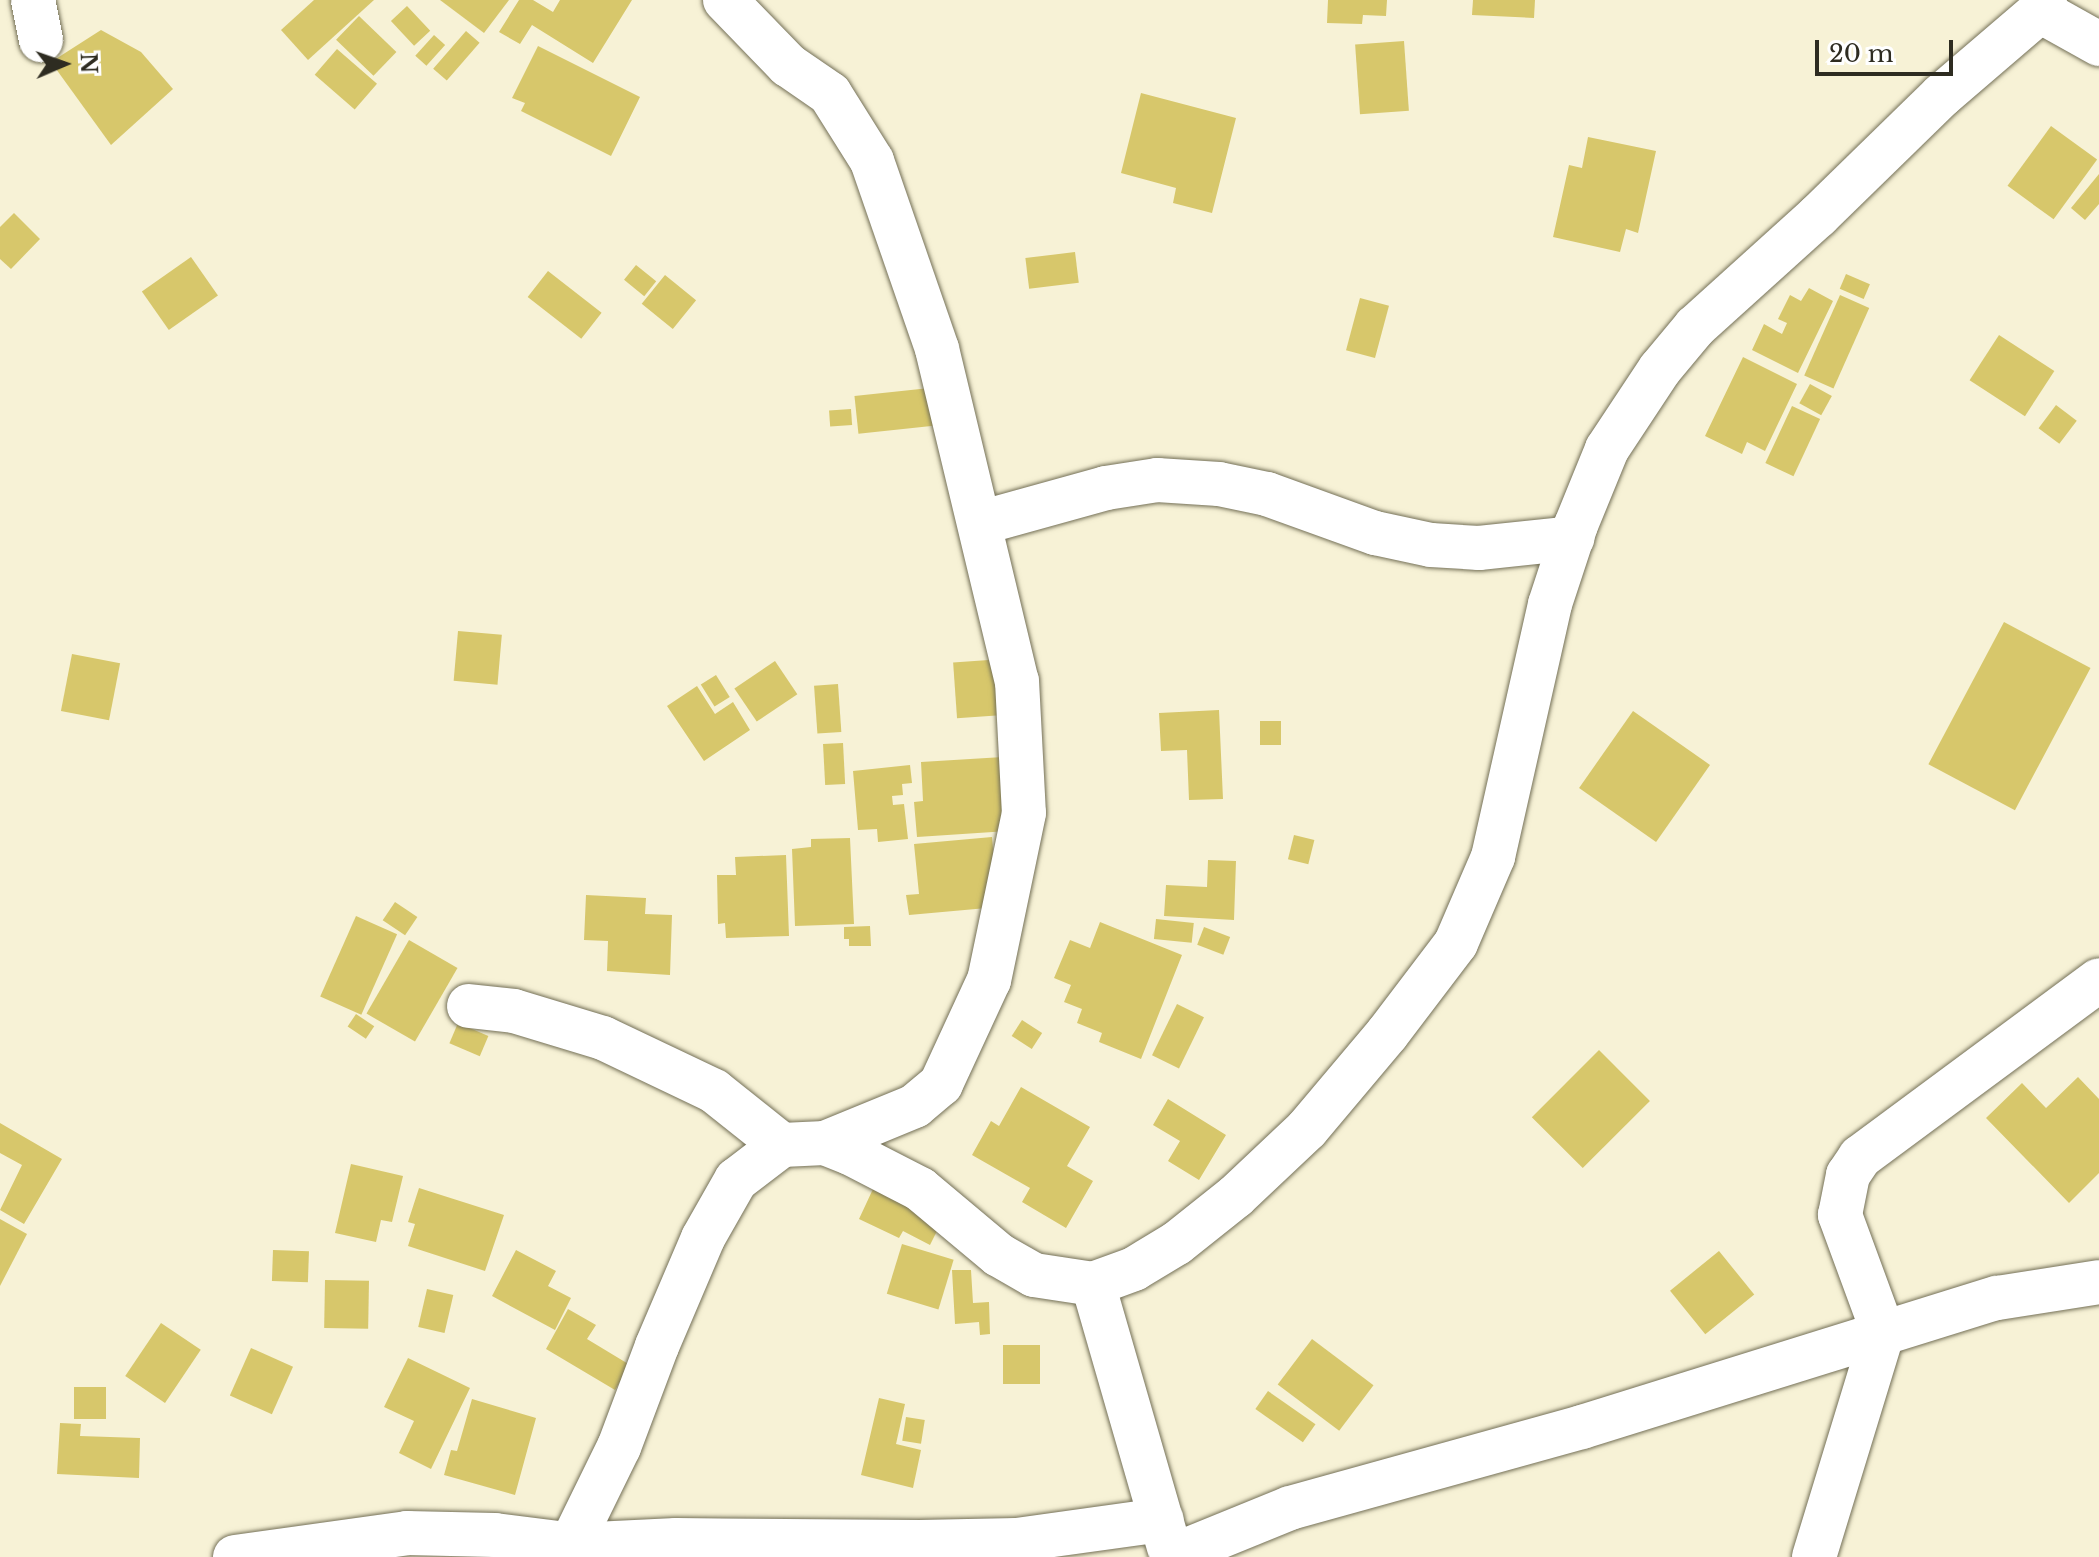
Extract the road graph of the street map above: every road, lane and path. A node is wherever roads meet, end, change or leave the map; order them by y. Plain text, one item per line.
1 (725, 0) edge
2 (2043, 6) edge
3 (2099, 44) edge
4 (980, 523) junction
5 (1572, 538) junction
6 (2099, 980) edge
7 (469, 1006) dead end
8 (825, 1143) junction
9 (782, 1145) junction
10 (2099, 1282) edge
11 (1093, 1284) junction
12 (1883, 1332) junction
13 (1169, 1544) edge
14 (569, 1551) edge
15 (235, 1557) edge
16 (1814, 1557) edge

1 - 4 street
2 - 3 street
2 - 5 street
4 - 5 street
4 - 8 street
5 - 11 street
6 - 12 street
7 - 9 street
8 - 9 street
8 - 11 street
9 - 14 street
10 - 12 street
11 - 13 street
12 - 13 street
12 - 16 street
13 - 14 street
14 - 15 street

